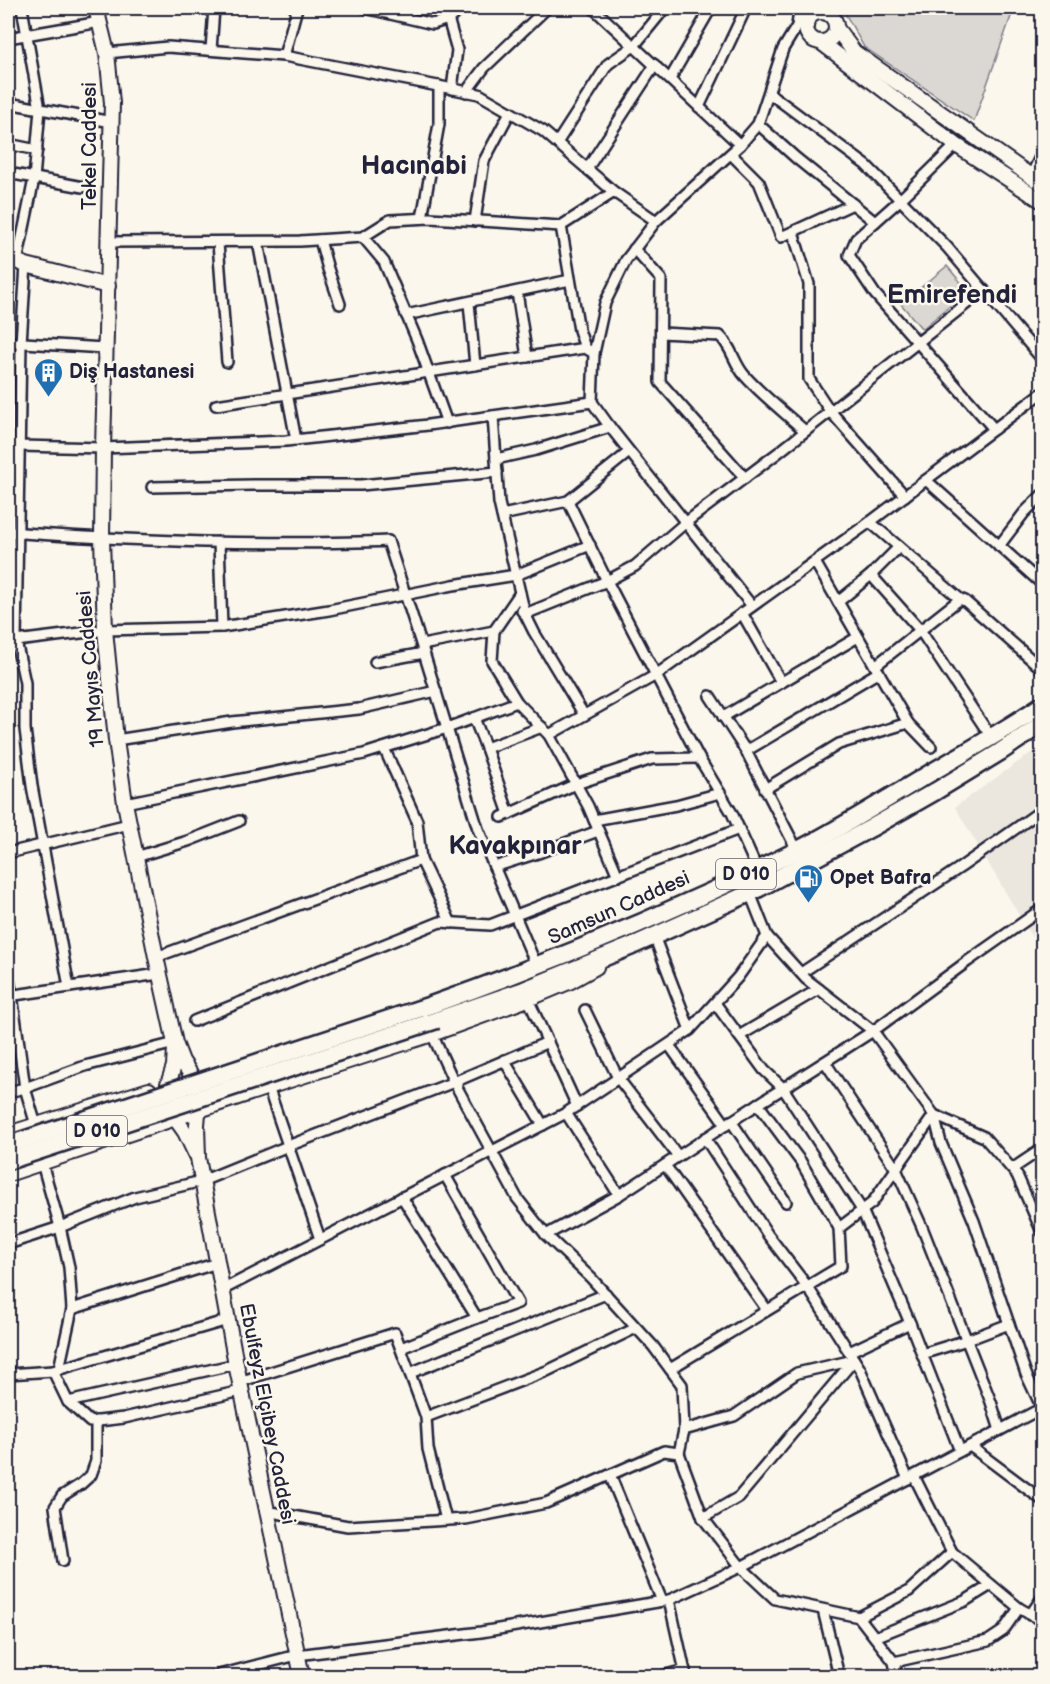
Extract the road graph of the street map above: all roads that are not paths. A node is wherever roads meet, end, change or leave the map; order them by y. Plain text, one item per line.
1 (22, 8) edge
2 (96, 8) edge
3 (214, 8) edge
4 (297, 8) edge
5 (365, 8) edge
6 (445, 8) edge
7 (463, 8) edge
8 (547, 8) edge
9 (593, 8) edge
10 (665, 8) edge
11 (711, 8) edge
12 (746, 8) edge
13 (797, 8) edge
14 (808, 18) edge
15 (448, 19) junction
16 (836, 19) edge
17 (100, 22) junction
18 (28, 35) junction
19 (8, 38) edge
20 (822, 43) junction
21 (634, 46) junction
22 (211, 50) junction
23 (107, 53) junction
24 (284, 56) junction
25 (655, 65) junction
26 (670, 79) junction
27 (439, 87) junction
28 (452, 89) junction
29 (466, 92) junction
30 (769, 93) junction
31 (8, 103) edge
32 (699, 107) junction
33 (40, 109) junction
34 (510, 112) junction
35 (112, 122) junction
36 (758, 124) junction
37 (557, 143) junction
38 (8, 144) edge
39 (740, 145) junction
40 (956, 145) junction
41 (37, 150) junction
42 (1042, 153) edge
43 (731, 154) junction
44 (587, 169) junction
45 (8, 173) edge
46 (34, 178) junction
47 (1037, 180) edge
48 (83, 187) dead end
49 (614, 192) junction
50 (901, 199) junction
51 (1042, 201) edge
52 (853, 204) junction
53 (422, 218) junction
54 (475, 221) junction
55 (656, 222) junction
56 (875, 222) junction
57 (561, 226) junction
58 (793, 232) junction
59 (363, 237) junction
60 (320, 240) junction
61 (108, 242) junction
62 (258, 242) junction
63 (218, 243) junction
64 (634, 249) junction
65 (17, 262) edge
66 (570, 280) junction
67 (108, 286) junction
68 (984, 290) junction
69 (517, 292) junction
70 (469, 303) junction
71 (340, 304) dead end
72 (406, 315) junction
73 (661, 333) junction
74 (8, 342) edge
75 (917, 342) junction
76 (21, 343) junction
77 (105, 348) junction
78 (589, 351) junction
79 (527, 357) junction
80 (1042, 359) edge
81 (227, 362) dead end
82 (475, 365) junction
83 (428, 372) junction
84 (288, 393) junction
85 (1042, 393) edge
86 (592, 402) junction
87 (216, 405) dead end
88 (830, 411) junction
89 (493, 416) junction
90 (447, 423) junction
91 (610, 427) junction
92 (994, 429) junction
93 (805, 431) junction
94 (296, 440) junction
95 (8, 444) edge
96 (20, 446) junction
97 (103, 448) junction
98 (629, 452) junction
99 (496, 459) junction
100 (497, 472) junction
101 (745, 478) junction
102 (926, 480) junction
103 (152, 487) dead end
104 (1042, 495) edge
105 (904, 496) junction
106 (568, 501) junction
107 (502, 515) junction
108 (870, 522) junction
109 (685, 523) junction
110 (12, 532) edge
111 (102, 539) junction
112 (219, 542) junction
113 (590, 545) junction
114 (999, 546) junction
115 (899, 547) junction
116 (815, 561) junction
117 (871, 574) junction
118 (516, 575) junction
119 (607, 581) junction
120 (1042, 584) edge
121 (520, 593) junction
122 (406, 595) junction
123 (960, 599) junction
124 (838, 602) junction
125 (513, 604) junction
126 (752, 606) junction
127 (742, 613) junction
128 (525, 614) junction
129 (222, 627) junction
130 (105, 630) junction
131 (920, 630) junction
132 (494, 631) junction
133 (858, 637) junction
134 (12, 641) edge
135 (423, 649) junction
136 (375, 662) dead end
137 (877, 669) junction
138 (1042, 669) edge
139 (656, 675) junction
140 (782, 682) junction
141 (436, 691) junction
142 (710, 696) dead end
143 (517, 702) junction
144 (1042, 705) edge
145 (584, 716) junction
146 (723, 717) junction
147 (474, 718) junction
148 (908, 723) junction
149 (1042, 724) edge
150 (447, 728) junction
151 (542, 728) junction
152 (549, 735) junction
153 (991, 737) junction
154 (116, 740) junction
155 (931, 747) dead end
156 (384, 748) junction
157 (486, 748) junction
158 (746, 752) junction
159 (699, 758) junction
160 (576, 784) junction
161 (765, 789) junction
162 (720, 794) junction
163 (125, 803) junction
164 (1042, 810) edge
165 (594, 820) junction
166 (239, 821) dead end
167 (129, 824) junction
168 (739, 829) junction
169 (598, 831) junction
170 (42, 844) junction
171 (797, 850) junction
172 (8, 853) edge
173 (136, 857) junction
174 (421, 860) junction
175 (494, 867) junction
176 (757, 869) junction
177 (618, 876) junction
178 (750, 893) junction
179 (1042, 909) edge
180 (515, 915) junction
181 (451, 923) junction
182 (654, 936) junction
183 (767, 936) junction
184 (632, 946) junction
185 (156, 957) junction
186 (535, 963) junction
187 (801, 973) junction
188 (159, 974) junction
189 (8, 975) edge
190 (69, 987) junction
191 (819, 989) junction
192 (10, 996) edge
193 (528, 999) junction
194 (715, 1003) junction
195 (585, 1010) dead end
196 (433, 1020) junction
197 (194, 1021) dead end
198 (690, 1030) junction
199 (873, 1031) junction
200 (739, 1036) junction
201 (548, 1042) junction
202 (175, 1043) junction
203 (669, 1045) junction
204 (504, 1060) junction
205 (825, 1062) junction
206 (618, 1078) junction
207 (454, 1082) junction
208 (268, 1087) junction
209 (25, 1088) junction
210 (783, 1088) junction
211 (188, 1091) junction
212 (8, 1092) edge
213 (168, 1100) joint
214 (758, 1104) junction
215 (577, 1106) junction
216 (566, 1113) junction
217 (934, 1114) junction
218 (175, 1118) junction
219 (728, 1123) junction
220 (36, 1125) junction
221 (543, 1125) junction
222 (8, 1134) edge
223 (705, 1138) junction
224 (8, 1145) edge
225 (288, 1146) junction
226 (1042, 1149) edge
227 (492, 1151) junction
228 (678, 1156) junction
229 (198, 1158) junction
230 (8, 1161) edge
231 (42, 1163) junction
232 (665, 1165) junction
233 (896, 1169) junction
234 (1012, 1169) junction
235 (8, 1174) edge
236 (445, 1175) junction
237 (202, 1180) junction
238 (619, 1195) junction
239 (402, 1197) junction
240 (786, 1202) dead end
241 (862, 1210) junction
242 (60, 1227) junction
243 (839, 1228) junction
244 (1042, 1232) edge
245 (546, 1235) junction
246 (320, 1239) junction
247 (8, 1244) edge
248 (217, 1263) junction
249 (807, 1286) junction
250 (222, 1290) junction
251 (606, 1294) junction
252 (72, 1309) junction
253 (767, 1310) junction
254 (477, 1318) junction
255 (228, 1320) junction
256 (910, 1323) junction
257 (1009, 1324) junction
258 (636, 1328) junction
259 (967, 1340) junction
260 (401, 1348) junction
261 (922, 1354) junction
262 (852, 1356) junction
263 (236, 1364) junction
264 (670, 1369) junction
265 (56, 1370) junction
266 (410, 1373) junction
267 (8, 1374) edge
268 (240, 1386) junction
269 (68, 1402) junction
270 (1042, 1408) edge
271 (426, 1417) junction
272 (96, 1421) junction
273 (684, 1430) junction
274 (1000, 1430) junction
275 (970, 1446) junction
276 (960, 1451) junction
277 (679, 1453) junction
278 (610, 1475) junction
279 (911, 1477) junction
280 (1042, 1500) edge
281 (266, 1511) junction
282 (703, 1518) junction
283 (447, 1520) junction
284 (952, 1552) junction
285 (63, 1561) dead end
286 (741, 1567) junction
287 (991, 1585) junction
288 (1042, 1598) edge
289 (665, 1600) junction
290 (1018, 1608) junction
291 (824, 1610) junction
292 (1030, 1614) junction
293 (859, 1617) junction
294 (1042, 1621) edge
295 (875, 1637) junction
296 (297, 1655) junction
297 (894, 1662) junction
298 (686, 1673) edge
299 (215, 1677) edge
300 (302, 1677) edge
301 (662, 1677) edge
302 (839, 1677) edge
303 (897, 1677) edge

1 - 18 street
2 - 17 street, Tekel Caddesi
3 - 22 street
4 - 24 street
5 - 15 street
6 - 15 street
7 - 15 street
8 - 29 street
9 - 21 street
10 - 21 street
11 - 26 street
12 - 32 street
13 - 14 street
14 - 16 street
14 - 20 street
14 - 30 street
15 - 28 street
16 - 20 street
16 - 47 street
17 - 18 street
17 - 23 street, Tekel Caddesi
18 - 19 street
18 - 33 street
20 - 40 street
21 - 25 street
21 - 37 street
22 - 23 street
22 - 24 street
23 - 35 street, Tekel Caddesi
24 - 27 street
25 - 26 street
25 - 44 street
26 - 32 street
27 - 28 street
27 - 53 street
28 - 29 street
29 - 34 street
30 - 36 street
30 - 50 street
31 - 33 street
32 - 39 street
33 - 35 street
33 - 41 street
34 - 37 street
34 - 54 street
35 - 61 street, Tekel Caddesi
36 - 39 street
36 - 52 street
37 - 44 street
38 - 41 street
39 - 43 street
40 - 50 street
40 - 51 street
41 - 46 street
42 - 47 street
43 - 55 street
43 - 58 street
44 - 49 street
45 - 46 street
46 - 48 street
46 - 65 street
49 - 55 street
49 - 57 street
50 - 56 street
50 - 68 street
52 - 56 street
52 - 58 street
53 - 54 street
53 - 59 street
54 - 57 street
55 - 64 street
56 - 75 street
57 - 66 street
58 - 88 street
59 - 60 street
59 - 72 street
60 - 62 street
60 - 71 street
61 - 63 street
61 - 67 street, Tekel Caddesi
62 - 63 street
62 - 84 street
63 - 81 street
64 - 73 street
64 - 78 street
65 - 67 street
65 - 76 street
66 - 69 street
66 - 78 street
67 - 77 street, 19 Mayıs Caddesi
68 - 75 street
68 - 80 street
69 - 70 street
69 - 79 street
70 - 72 street
70 - 82 street
72 - 83 street
73 - 93 street
73 - 101 street
74 - 76 street
75 - 88 street
75 - 92 street
76 - 77 street
76 - 96 street
77 - 97 street, 19 Mayıs Caddesi
78 - 79 street
78 - 86 street
79 - 82 street
82 - 83 street
83 - 84 street
83 - 90 street
84 - 87 street
84 - 94 street
85 - 92 street
86 - 89 street
86 - 91 street
88 - 93 street
88 - 105 street
89 - 90 street
89 - 99 street
90 - 94 street
91 - 98 street
91 - 99 street
92 - 102 street
93 - 101 street
94 - 97 street
95 - 96 street
96 - 97 street
96 - 110 street
97 - 111 street, 19 Mayıs Caddesi
98 - 106 street
98 - 109 street
99 - 100 street
100 - 103 street
100 - 107 street
101 - 109 street
102 - 105 street
102 - 114 street
104 - 114 street
105 - 108 street
106 - 107 street
106 - 113 street
107 - 118 street
108 - 115 street
108 - 116 street
109 - 119 street
109 - 126 street
110 - 111 street
110 - 134 street
111 - 112 street
111 - 130 street, 19 Mayıs Caddesi
112 - 122 street
112 - 129 street
113 - 118 street
113 - 119 street
114 - 120 street
115 - 117 street
115 - 123 street
116 - 124 street
116 - 126 street
117 - 124 street
117 - 131 street
118 - 121 street
118 - 122 street
119 - 128 street
119 - 139 street
121 - 125 street
121 - 128 street
122 - 129 street
122 - 135 street
123 - 131 street
123 - 138 street
124 - 133 street
125 - 128 street
125 - 132 street
126 - 127 street
127 - 139 street
127 - 140 street
128 - 145 street
129 - 130 street
130 - 134 street
130 - 154 street, 19 Mayıs Caddesi
131 - 137 street
131 - 153 street
132 - 135 street
132 - 143 street
133 - 137 street
133 - 140 street
134 - 170 street
135 - 136 street
135 - 141 street
137 - 148 street
137 - 158 street
139 - 145 street
139 - 159 street
140 - 146 street
141 - 150 street
141 - 154 street
142 - 146 street
143 - 147 street
143 - 151 street
144 - 153 highway, Samsun Caddesi / D 010
145 - 152 street
146 - 158 street
147 - 150 street
147 - 157 street
148 - 155 street
148 - 161 street
149 - 178 highway, Samsun Caddesi / D 010
150 - 156 street
150 - 175 street
151 - 152 street
151 - 157 street
152 - 160 street
153 - 171 highway, Samsun Caddesi / D 010
154 - 163 street, 19 Mayıs Caddesi
156 - 163 street
156 - 174 street
157 - 160 street
158 - 161 street
159 - 160 street
159 - 162 street
160 - 165 street
161 - 171 street
162 - 165 street
162 - 168 street
163 - 167 street, 19 Mayıs Caddesi
164 - 187 street
165 - 169 street
166 - 173 street
167 - 170 street
167 - 173 street, 19 Mayıs Caddesi
168 - 176 street
168 - 177 street
169 - 175 street
169 - 177 street
170 - 172 street
170 - 190 street
171 - 176 highway, Samsun Caddesi / D 010
173 - 185 street, 19 Mayıs Caddesi
174 - 181 street
174 - 185 street
175 - 180 street
176 - 186 highway, Samsun Caddesi / D 010
177 - 180 street
178 - 182 highway, Samsun Caddesi / D 010
178 - 183 street
179 - 199 street
180 - 181 street
180 - 186 street
181 - 197 street
182 - 184 highway, Samsun Caddesi / D 010
182 - 198 street
183 - 187 street
183 - 194 street
184 - 193 street
184 - 196 highway, Samsun Caddesi / D 010
185 - 188 street, 19 Mayıs Caddesi
186 - 196 highway, Samsun Caddesi / D 010
186 - 211 street
187 - 191 street
188 - 190 street
188 - 202 street, 19 Mayıs Caddesi
189 - 192 street
190 - 192 street
191 - 199 street
191 - 200 street
192 - 209 street
193 - 196 street
193 - 201 street
194 - 198 street
194 - 200 street
195 - 206 street
196 - 207 street
196 - 208 street
196 - 211 highway, Samsun Caddesi / D 010, bridge
198 - 203 street
199 - 205 street
199 - 217 street
200 - 210 street
201 - 204 street
201 - 215 street
202 - 209 street
202 - 211 street, 19 Mayıs Caddesi
202 - 211 street, 19 Mayıs Caddesi
203 - 206 street
203 - 219 street
204 - 207 street
204 - 221 street
205 - 210 street
205 - 233 street
206 - 215 street
206 - 228 street
207 - 225 street
207 - 227 street
208 - 211 street
208 - 225 street
209 - 212 street
209 - 220 street
210 - 214 street
210 - 241 street
211 - 213 street, 19 Mayıs Caddesi
211 - 218 street
211 - 220 street
211 - 224 highway, D 010, bridge
211 - 229 street, Ebulfeyz Elçibey Caddesi
211 - 230 highway, D 010, bridge
213 - 218 street, Ebulfeyz Elçibey Caddesi
214 - 219 street
214 - 243 street
215 - 216 street
216 - 221 street
216 - 238 street
217 - 233 street
217 - 234 street
217 - 257 street
218 - 229 street, Ebulfeyz Elçibey Caddesi
218 - 231 street
219 - 223 street
219 - 240 street
220 - 222 street
221 - 227 street
223 - 228 street
223 - 249 street
225 - 237 street
225 - 246 street
226 - 234 street
227 - 236 street
227 - 245 street
228 - 232 street
229 - 237 street, Ebulfeyz Elçibey Caddesi
231 - 235 street
231 - 242 street
232 - 238 street
232 - 253 street
233 - 241 street
233 - 259 street
234 - 244 street
236 - 239 street
236 - 254 street
237 - 242 street
237 - 248 street, Ebulfeyz Elçibey Caddesi
238 - 245 street
239 - 246 street
239 - 254 street
241 - 243 street
241 - 256 street
242 - 247 street
242 - 252 street
243 - 249 street
245 - 251 street
246 - 250 street
248 - 250 street, Ebulfeyz Elçibey Caddesi
248 - 252 street
249 - 253 street
249 - 262 street
250 - 255 street, Ebulfeyz Elçibey Caddesi
251 - 258 street
251 - 266 street
252 - 265 street
253 - 264 street
254 - 260 street
255 - 263 street, Ebulfeyz Elçibey Caddesi
255 - 265 street
256 - 261 street
256 - 262 street
257 - 259 street
257 - 270 street
258 - 264 street
258 - 271 street
259 - 261 street
259 - 274 street
260 - 266 street
260 - 268 street
261 - 276 street
262 - 273 street
262 - 279 street
262 - 282 street
263 - 268 street, Ebulfeyz Elçibey Caddesi
263 - 269 street
264 - 273 street
265 - 267 street
265 - 269 street
266 - 271 street
268 - 272 street
268 - 281 street, Ebulfeyz Elçibey Caddesi
269 - 272 street
270 - 274 street
271 - 283 street
272 - 285 street
273 - 277 street
274 - 275 street
275 - 276 street
275 - 280 street
276 - 279 street
277 - 278 street
277 - 282 street
278 - 283 street
278 - 289 street
279 - 284 street
279 - 286 street
281 - 283 street
281 - 296 street, Ebulfeyz Elçibey Caddesi
282 - 286 street
284 - 287 street
284 - 293 street
286 - 289 street
286 - 291 street
287 - 290 street
287 - 295 street
288 - 292 street
289 - 296 street
289 - 298 street
290 - 292 street
290 - 297 street
291 - 293 street
291 - 302 street
292 - 294 street
293 - 295 street
295 - 297 street
296 - 299 street
296 - 300 street, Ebulfeyz Elçibey Caddesi
297 - 303 street
298 - 301 street

